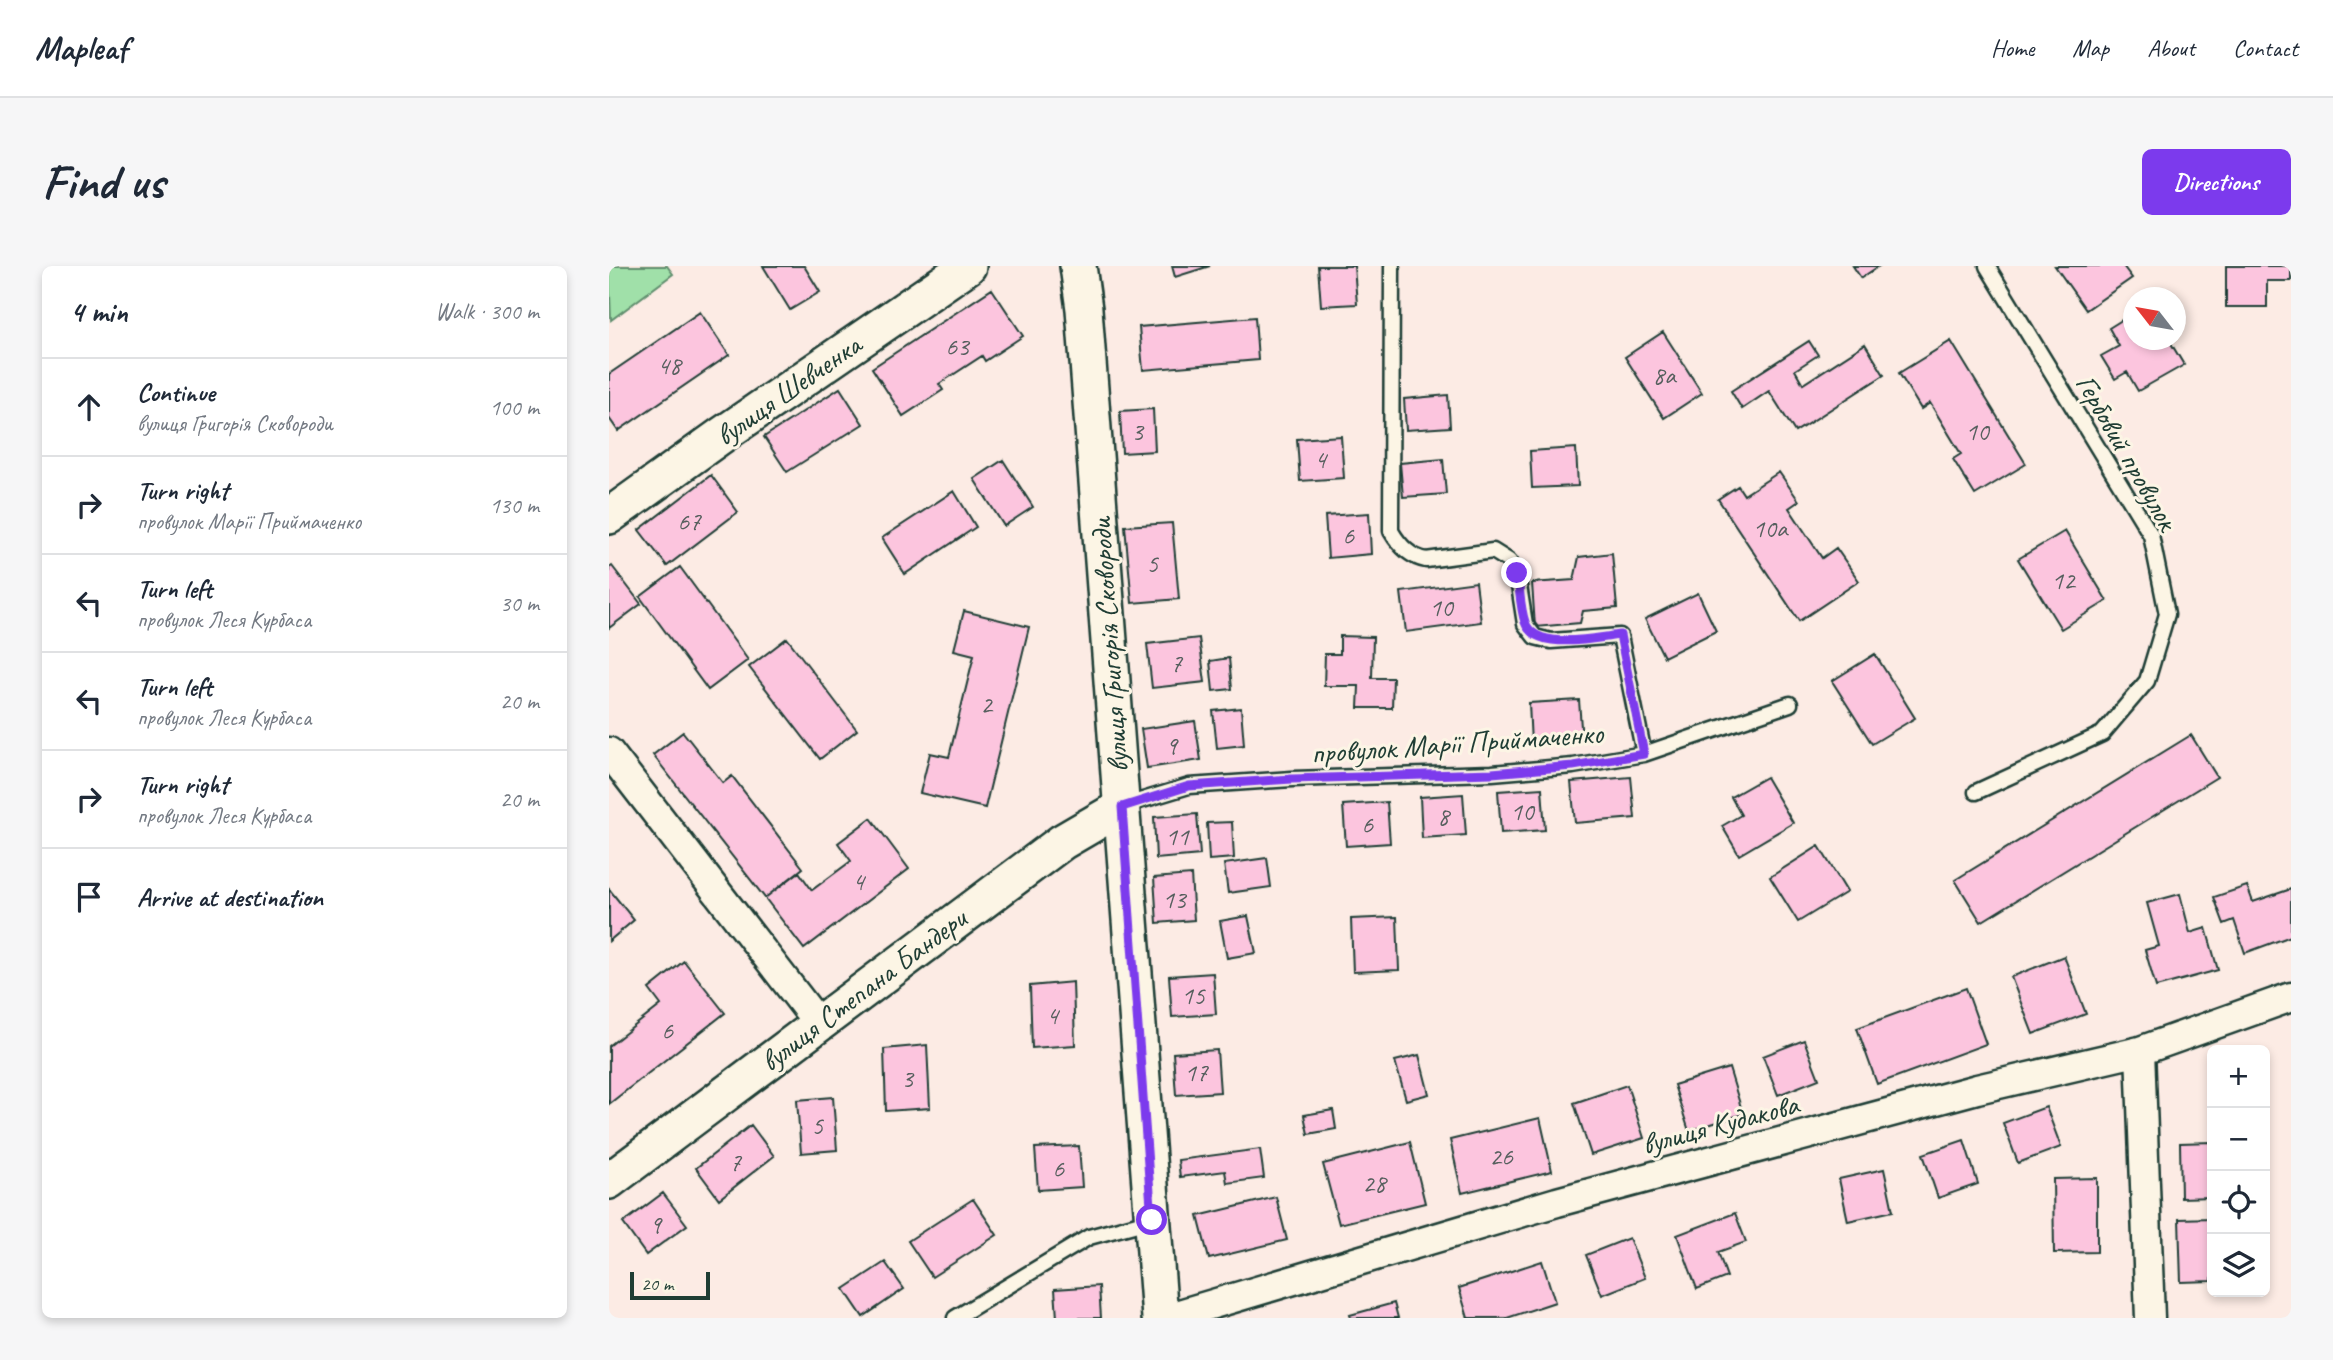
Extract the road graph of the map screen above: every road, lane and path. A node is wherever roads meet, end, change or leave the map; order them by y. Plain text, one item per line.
1 (968, 266) edge
2 (1078, 266) edge
3 (1392, 266) edge
4 (1987, 266) edge
5 (609, 516) edge
6 (1790, 704) dead end
7 (609, 752) edge
8 (1644, 754) junction
9 (1976, 792) dead end
10 (1122, 807) junction
11 (2291, 997) edge
12 (818, 1023) junction
13 (2140, 1051) junction
14 (609, 1181) edge
15 (1152, 1220) junction
16 (955, 1318) edge
17 (1160, 1318) edge
18 (1166, 1318) edge
19 (2150, 1318) edge

1 - 5 street, вулиця Шевченка
2 - 10 street, вулиця Григорія Сковороди
3 - 8 lane
4 - 9 lane, Гербовий провулок
6 - 8 lane, провулок Марії Приймаченко
7 - 12 street
8 - 10 lane, провулок Марії Приймаченко
10 - 12 street, вулиця Степана Бандери
10 - 15 street, вулиця Григорія Сковороди
11 - 13 street, вулиця Кудакова
12 - 14 street, вулиця Степана Бандери
13 - 18 street, вулиця Кудакова
13 - 19 street
15 - 16 lane
15 - 17 street, вулиця Григорія Сковороди

